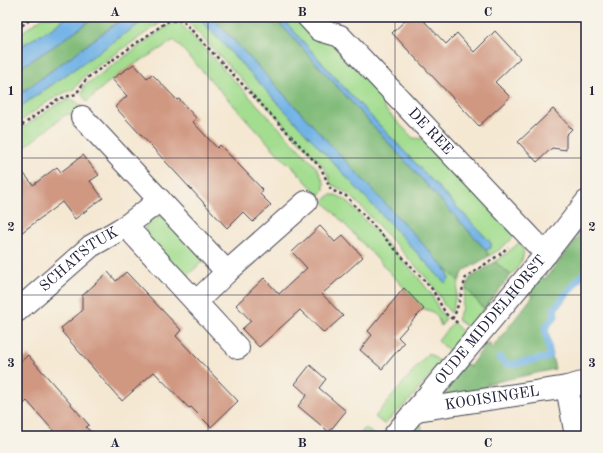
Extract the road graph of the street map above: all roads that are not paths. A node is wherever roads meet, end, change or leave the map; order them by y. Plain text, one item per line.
1 (308, 17) edge
2 (82, 117) dead end
3 (160, 200) junction
4 (306, 202) dead end
5 (586, 202) edge
6 (126, 226) junction
7 (546, 254) junction
8 (227, 272) junction
9 (196, 302) junction
10 (17, 311) edge
11 (238, 348) dead end
12 (576, 385) edge
13 (417, 410) junction
14 (394, 436) edge
15 (576, 436) edge

1 - 7 street, DE REE
2 - 3 street
3 - 6 street, SCHATSTUK
3 - 8 street
4 - 8 street
5 - 7 street, OUDE MIDDELHORST
6 - 9 street, SCHATSTUK
6 - 10 street, SCHATSTUK
7 - 13 street, OUDE MIDDELHORST
8 - 9 street
9 - 11 street, SCHATSTUK
12 - 13 street, KOOISINGEL
12 - 15 street, KOOISINGEL
13 - 14 street, OUDE MIDDELHORST

